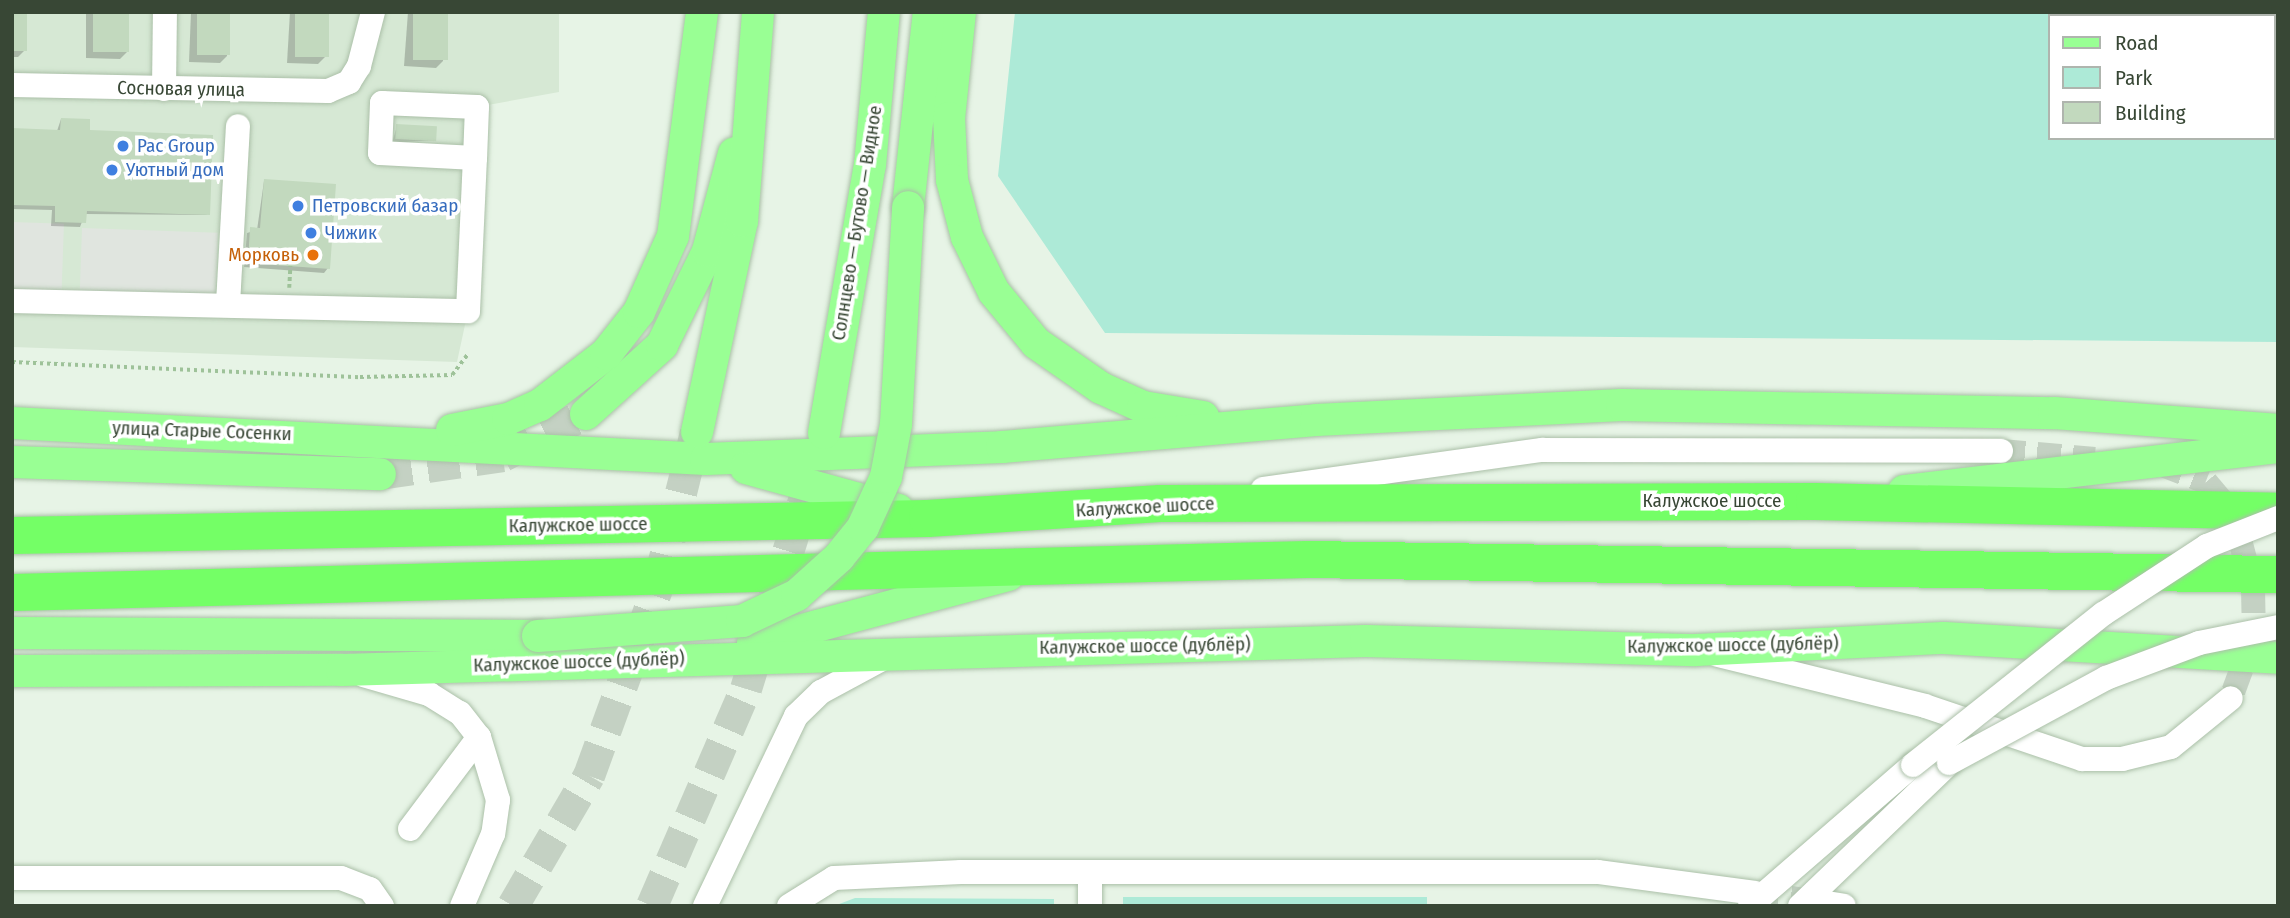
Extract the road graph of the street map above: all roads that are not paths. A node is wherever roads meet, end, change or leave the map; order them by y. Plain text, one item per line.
1 (165, 12) edge
2 (373, 12) edge
3 (702, 12) edge
4 (758, 12) edge
5 (884, 12) edge
6 (929, 12) edge
7 (960, 12) edge
8 (12, 85) edge
9 (164, 89) junction
10 (751, 91) junction
11 (238, 127) dead end
12 (475, 158) dead end
13 (12, 301) edge
14 (228, 304) junction
15 (586, 414) tunnel mouth
16 (1316, 420) junction
17 (12, 423) edge
18 (2278, 430) edge
19 (824, 433) tunnel mouth
20 (392, 438) junction
21 (701, 445) junction
22 (2278, 447) edge
23 (2001, 452) tunnel mouth
24 (12, 463) edge
25 (380, 474) tunnel mouth
26 (1814, 501) junction
27 (1160, 503) junction
28 (2278, 511) edge
29 (927, 518) junction
30 (2278, 518) edge
31 (12, 535) edge
32 (1060, 562) junction
33 (2278, 574) edge
34 (12, 592) edge
35 (2278, 627) edge
36 (12, 632) edge
37 (1696, 650) junction
38 (900, 653) junction
39 (687, 658) junction
40 (2278, 658) edge
41 (342, 670) junction
42 (12, 671) edge
43 (2231, 698) tunnel mouth
44 (479, 737) junction
45 (410, 829) dead end
46 (1090, 872) junction
47 (12, 878) edge
48 (1753, 899) edge
49 (1822, 904) edge
50 (382, 906) edge
51 (462, 906) edge
52 (705, 906) edge
53 (789, 906) edge
54 (1090, 906) edge

1 - 9 street
2 - 9 street, Сосновая улица
3 - 20 main road
4 - 10 main road
5 - 19 main road, Солнцево — Бутово — Видное
6 - 36 main road, bridge
7 - 16 main road
8 - 9 street, Сосновая улица
10 - 15 main road
10 - 21 main road
11 - 14 street
12 - 14 street
13 - 14 street
16 - 18 main road
16 - 21 main road
17 - 20 main road, улица Старые Сосенки
20 - 21 main road
21 - 29 main road
22 - 26 main road
23 - 27 street
24 - 25 main road
26 - 27 highway, Калужское шоссе
26 - 28 highway, Калужское шоссе
27 - 29 highway, Калужское шоссе
29 - 31 highway, Калужское шоссе
30 - 48 street, bridge
32 - 33 highway
32 - 34 highway
32 - 39 main road
35 - 49 street, bridge
37 - 38 main road, Калужское шоссе (дублёр)
37 - 40 main road, Калужское шоссе (дублёр)
37 - 43 street
38 - 39 main road, Калужское шоссе (дублёр)
38 - 52 street
39 - 41 main road, Калужское шоссе (дублёр)
41 - 42 main road, Калужское шоссе (дублёр)
41 - 44 street
44 - 45 street
44 - 51 street
46 - 48 street
46 - 53 street
46 - 54 street
47 - 50 street

